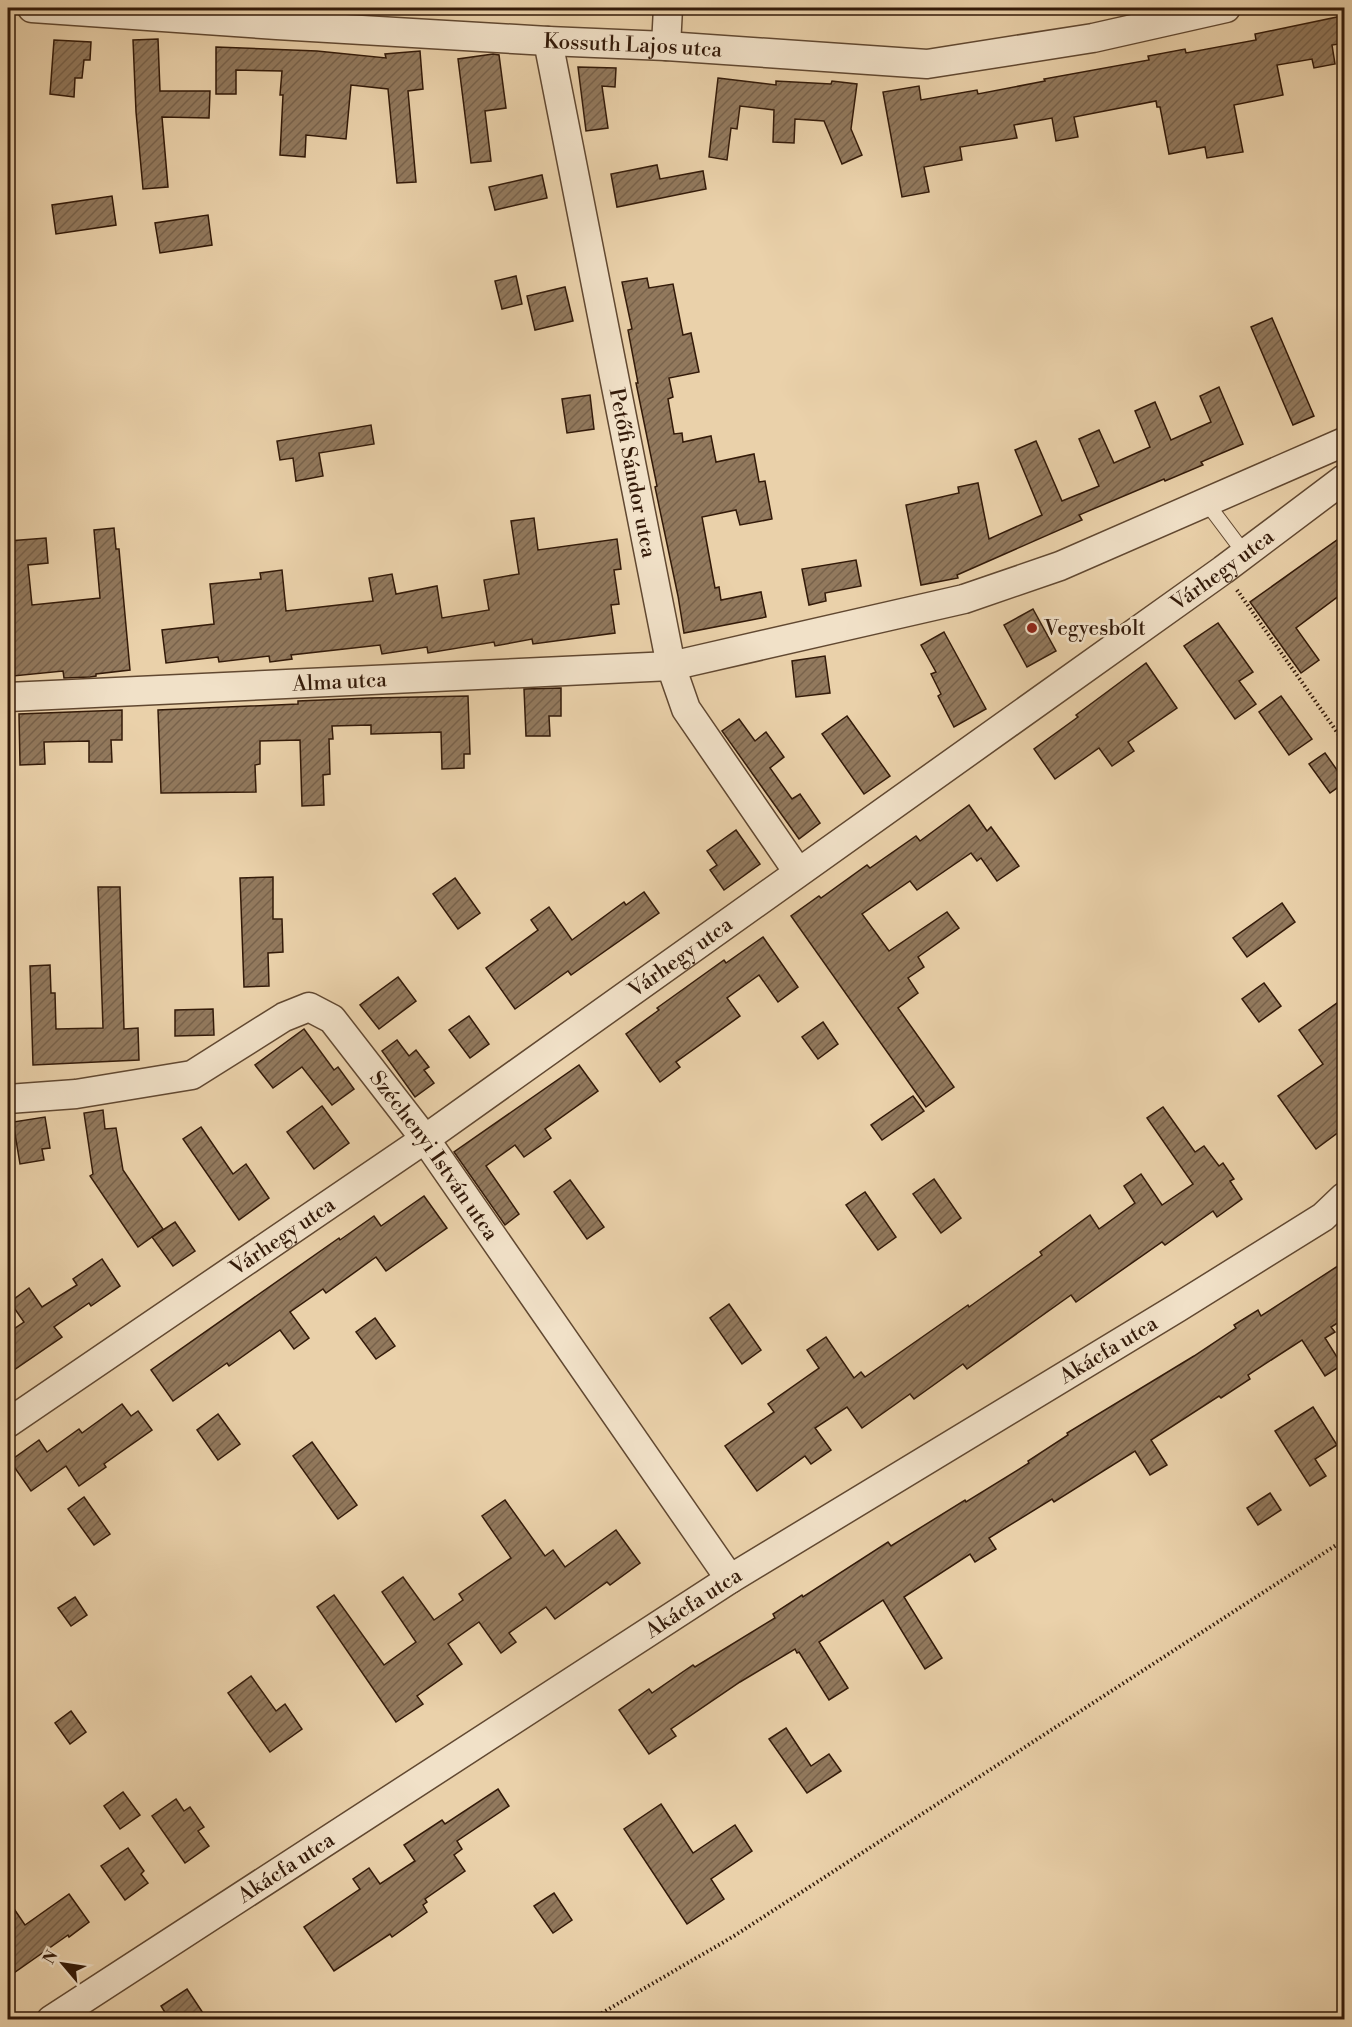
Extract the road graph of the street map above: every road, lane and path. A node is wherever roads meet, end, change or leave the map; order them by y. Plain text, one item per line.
1 (32, 8) edge
2 (668, 8) edge
3 (1227, 8) edge
4 (278, 16) edge
5 (548, 41) junction
6 (666, 46) junction
7 (1344, 442) edge
8 (1344, 479) edge
9 (1206, 502) junction
10 (1234, 562) junction
11 (671, 666) junction
12 (8, 698) edge
13 (1344, 742) edge
14 (798, 872) junction
15 (8, 1099) edge
16 (425, 1139) junction
17 (1344, 1197) edge
18 (8, 1423) edge
19 (1344, 1540) edge
20 (730, 1579) junction
21 (51, 2019) edge
22 (590, 2019) edge

1 - 4 street, Kossuth Lajos utca
2 - 6 street
3 - 6 street, Kossuth Lajos utca
4 - 5 street, Kossuth Lajos utca
5 - 6 street, Kossuth Lajos utca
5 - 11 street, Petőfi Sándor utca
7 - 9 street
8 - 10 street, Várhegy utca
9 - 10 lane
9 - 11 street
10 - 13 path
10 - 14 street, Várhegy utca
11 - 12 street, Alma utca
11 - 14 street, Petőfi Sándor utca
14 - 16 street, Várhegy utca
15 - 16 street, Széchenyi István utca
16 - 18 street, Várhegy utca
16 - 20 street, Széchenyi István utca
17 - 20 street, Akácfa utca
19 - 22 path
20 - 21 street, Akácfa utca

